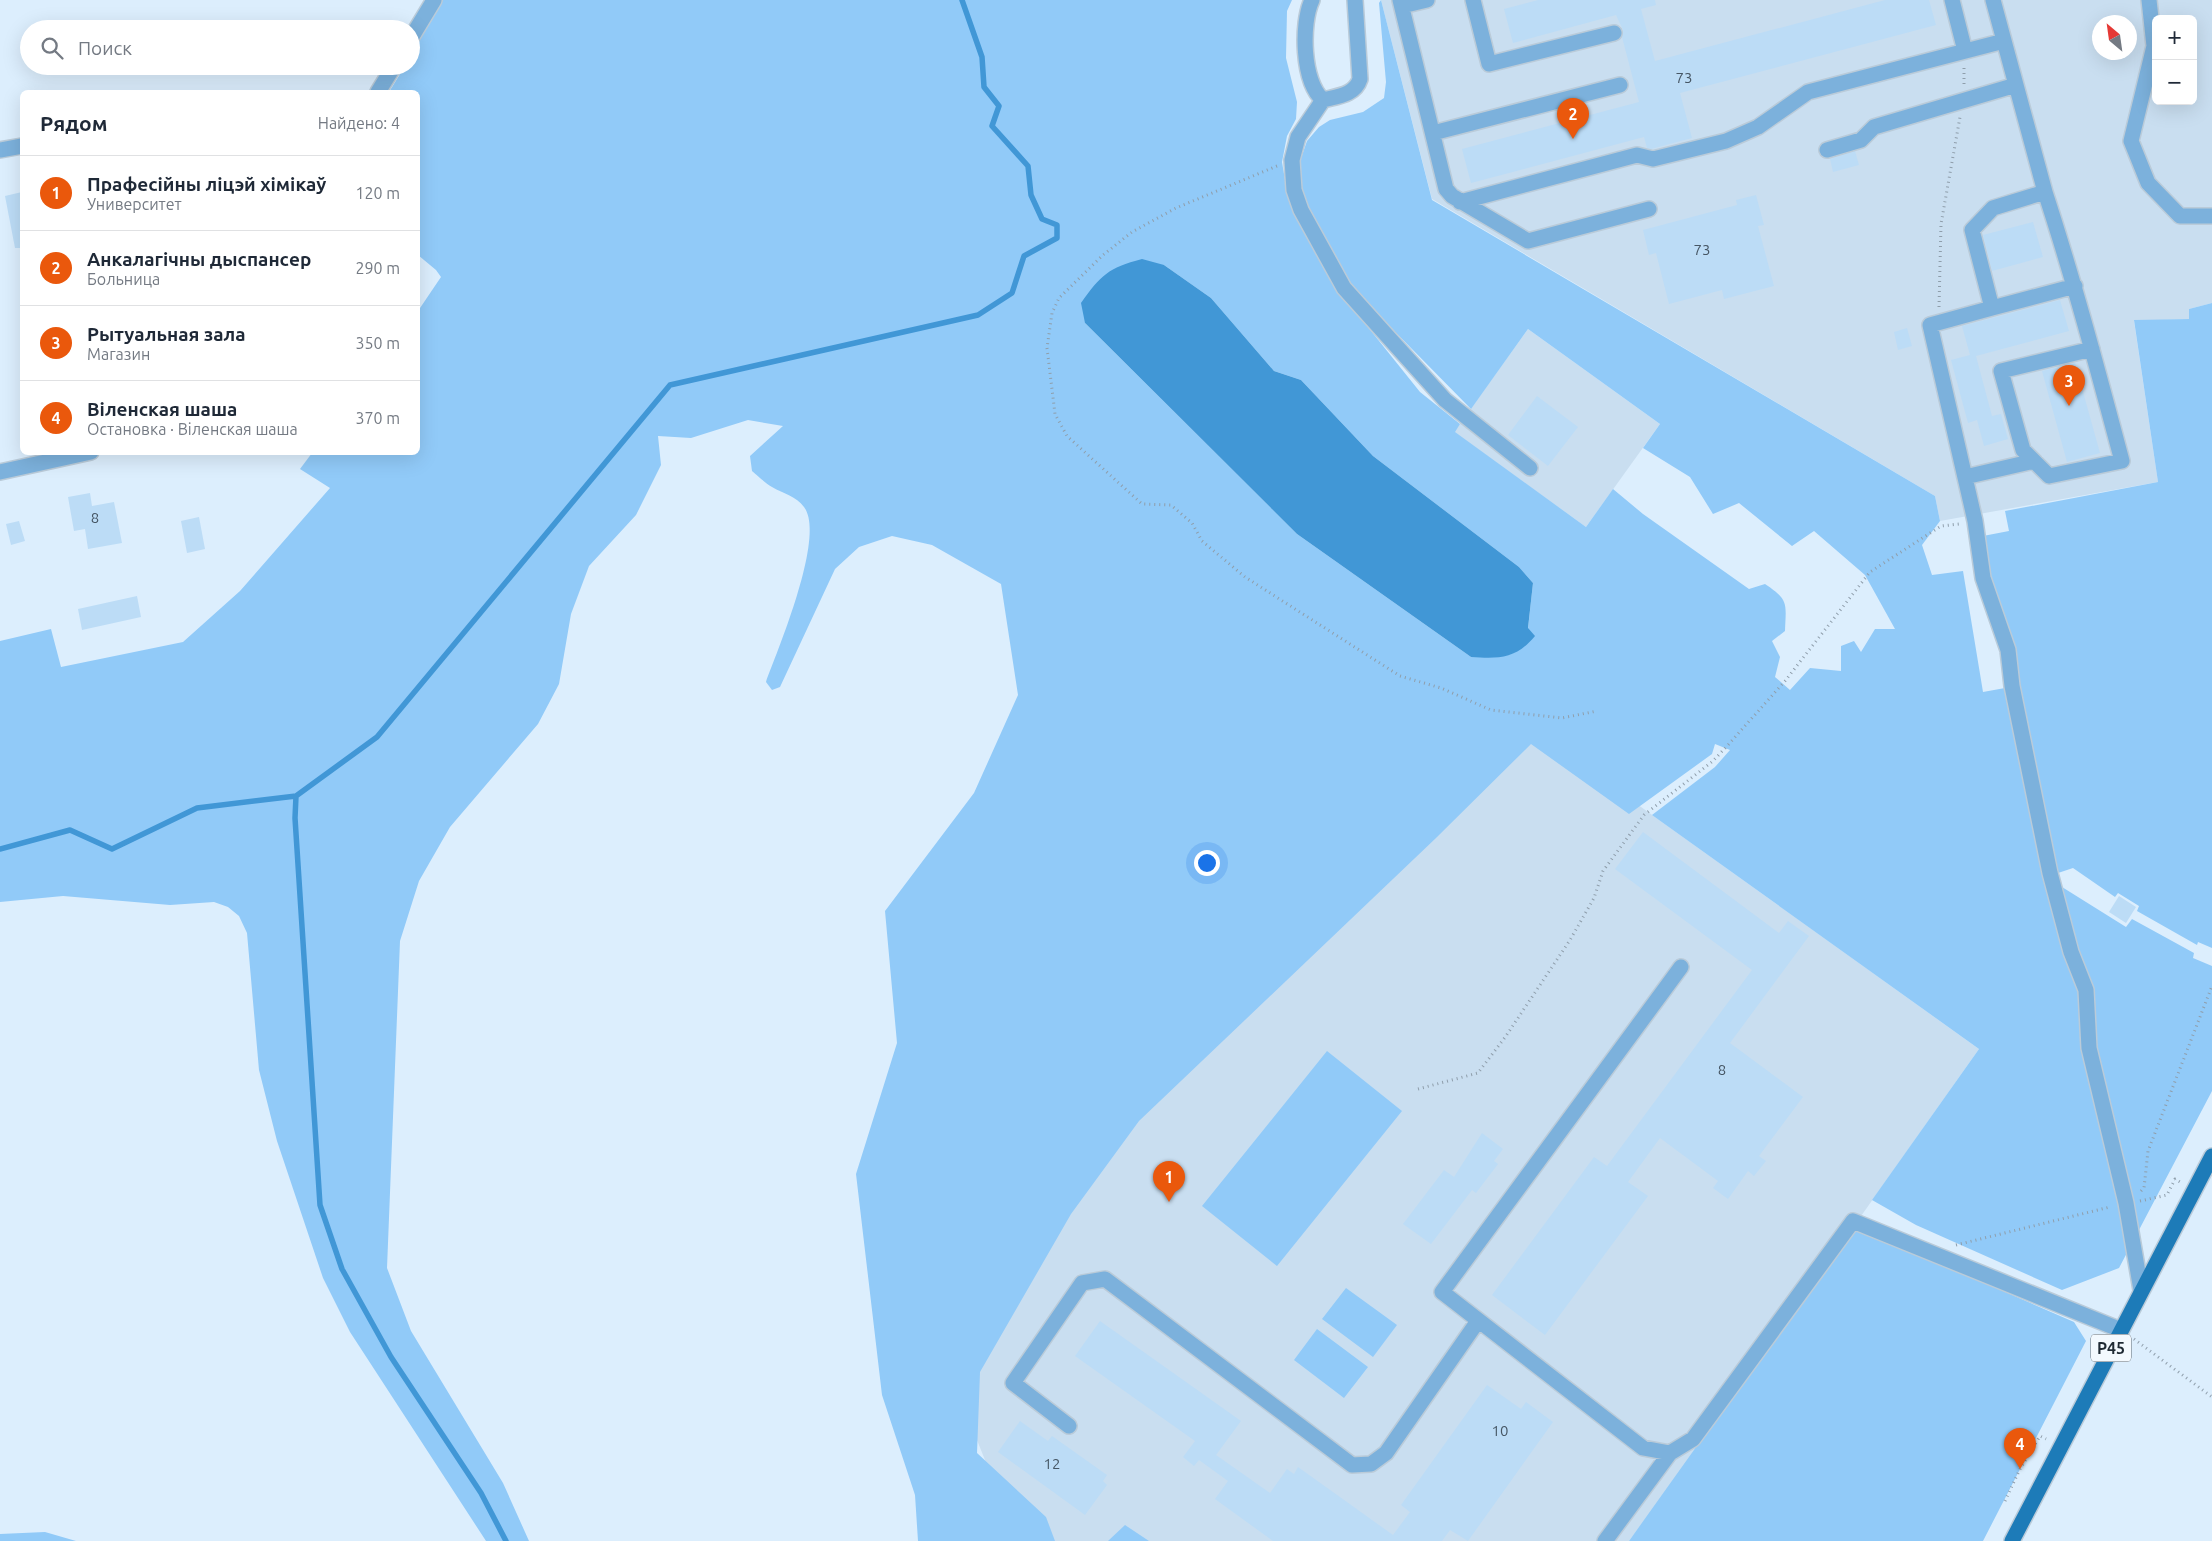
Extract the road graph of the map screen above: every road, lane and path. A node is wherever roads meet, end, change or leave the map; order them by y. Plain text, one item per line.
1 (434, 0) edge
2 (1312, 0) edge
3 (1355, 0) edge
4 (1427, 0) edge
5 (1473, 0) edge
6 (1952, 0) edge
7 (1993, 0) edge
8 (2149, 0) edge
9 (1401, 3) edge
10 (420, 23) edge
11 (1614, 33) dead end
12 (2004, 41) junction
13 (1965, 51) junction
14 (388, 75) edge
15 (2016, 84) junction
16 (1620, 85) dead end
17 (379, 90) edge
18 (1323, 100) junction
19 (1963, 100) junction
20 (1433, 134) junction
21 (20, 146) edge
22 (0, 150) edge
23 (1827, 150) dead end
24 (1292, 160) junction
25 (2045, 192) junction
26 (1460, 202) junction
27 (1649, 209) dead end
28 (2212, 216) edge
29 (2075, 286) junction
30 (1992, 308) junction
31 (1939, 323) junction
32 (2092, 349) junction
33 (76, 455) edge
34 (2034, 460) junction
35 (1530, 468) dead end
36 (0, 472) edge
37 (1965, 477) junction
38 (1975, 522) junction
39 (1596, 711) dead end
40 (1681, 967) dead end
41 (2212, 986) edge
42 (1418, 1089) dead end
43 (2212, 1156) edge
44 (2195, 1189) junction
45 (2126, 1203) junction
46 (1936, 1255) junction
47 (2141, 1290) junction
48 (1478, 1322) junction
49 (2121, 1330) junction
50 (2212, 1397) edge
51 (1069, 1426) dead end
52 (1670, 1453) junction
53 (1605, 1541) edge
54 (2012, 1541) edge

1 - 10 street
2 - 18 street
3 - 18 street
4 - 9 street
5 - 11 street
6 - 13 street
7 - 12 street
8 - 28 street
9 - 20 street
12 - 13 street
12 - 15 street
13 - 19 path
13 - 26 street
14 - 17 street
15 - 19 street
15 - 25 street
16 - 20 street
18 - 24 street
19 - 23 street
19 - 31 path
20 - 26 street
21 - 22 street
24 - 35 street
24 - 39 path
25 - 29 street
25 - 30 street
26 - 27 street
29 - 30 street
29 - 32 street
30 - 31 street
31 - 37 street
32 - 34 street
32 - 34 street
33 - 36 street
34 - 37 street
37 - 38 street
38 - 42 path
38 - 45 street
40 - 48 street
41 - 45 path
43 - 44 main road, Р45
44 - 45 path
44 - 47 main road, Р45
45 - 46 path
45 - 47 street
46 - 49 street
46 - 52 street
47 - 49 main road, Р45
48 - 51 street
48 - 52 street
49 - 50 path
49 - 54 main road, Р45
52 - 53 street

